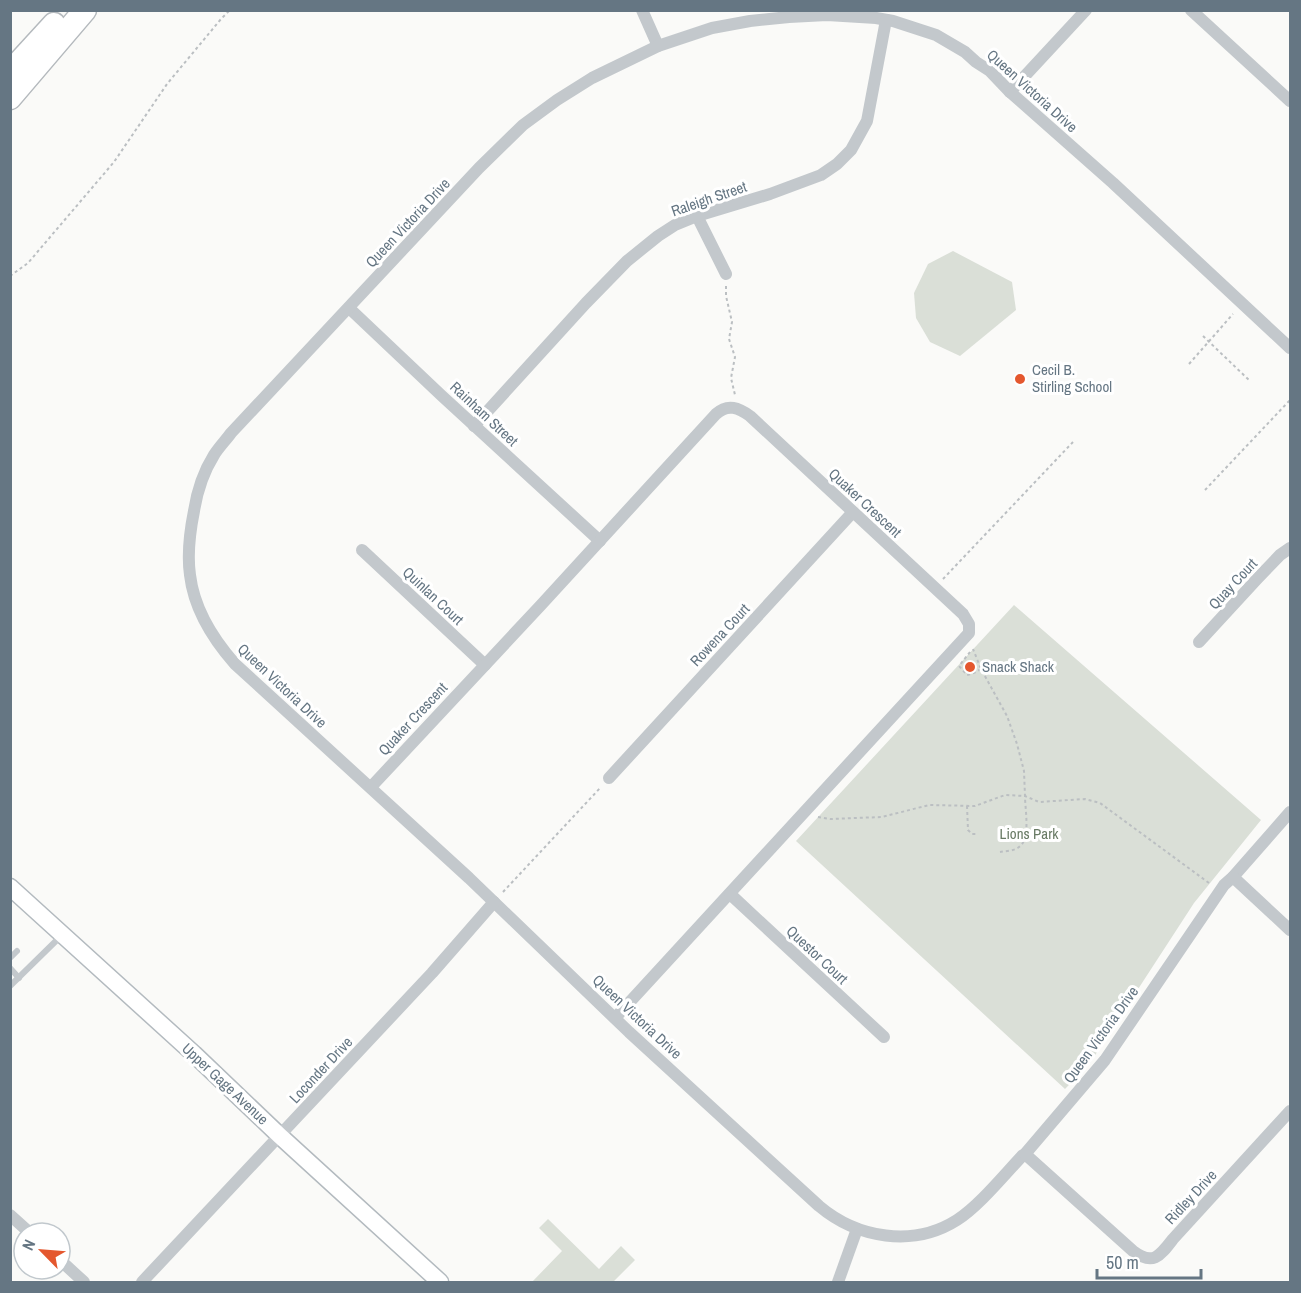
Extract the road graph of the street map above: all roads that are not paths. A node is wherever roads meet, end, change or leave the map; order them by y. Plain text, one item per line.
1 (67, 10) edge
2 (85, 10) edge
3 (642, 10) edge
4 (1086, 10) edge
5 (1191, 10) edge
6 (886, 20) junction
7 (658, 46) junction
8 (10, 72) edge
9 (1010, 92) junction
10 (10, 98) edge
11 (1290, 101) edge
12 (697, 216) junction
13 (726, 274) road end
14 (350, 308) junction
15 (1290, 348) edge
16 (474, 426) junction
17 (853, 512) junction
18 (600, 542) junction
19 (1290, 548) edge
20 (362, 550) dead end
21 (1199, 642) dead end
22 (485, 665) junction
23 (609, 778) road end
24 (371, 787) junction
25 (1290, 812) edge
26 (1233, 877) junction
27 (10, 887) edge
28 (730, 894) junction
29 (494, 902) junction
30 (1290, 930) edge
31 (62, 935) junction
32 (17, 951) dead end
33 (10, 958) edge
34 (10, 968) edge
35 (19, 978) junction
36 (10, 986) edge
37 (615, 1018) junction
38 (884, 1037) dead end
39 (1290, 1111) edge
40 (280, 1136) junction
41 (1025, 1154) junction
42 (857, 1229) junction
43 (72, 1271) edge
44 (84, 1282) edge
45 (142, 1282) edge
46 (440, 1282) edge
47 (838, 1282) edge

1 - 8 highway
2 - 10 highway
3 - 7 street
4 - 9 street
5 - 11 street
6 - 7 street, Queen Victoria Drive
6 - 9 street, Queen Victoria Drive
6 - 12 street, Raleigh Street
7 - 14 street, Queen Victoria Drive
9 - 15 street, Queen Victoria Drive
12 - 13 street
12 - 16 street, Raleigh Street
14 - 16 street, Rainham Street
14 - 24 street, Queen Victoria Drive
16 - 18 street, Rainham Street
17 - 18 street, Quaker Crescent
17 - 23 street, Rowena Court
17 - 28 street, Quaker Crescent
18 - 22 street, Quaker Crescent
19 - 21 street, Quay Court
20 - 22 street, Quinlan Court
22 - 24 street, Quaker Crescent
24 - 29 street, Queen Victoria Drive
25 - 26 street, Queen Victoria Drive
26 - 30 street
26 - 41 street, Queen Victoria Drive
27 - 31 main road, Upper Gage Avenue
28 - 37 street
28 - 38 street, Questor Court
29 - 37 street, Queen Victoria Drive
29 - 40 street, Loconder Drive
31 - 35 lane
31 - 40 main road, Upper Gage Avenue
32 - 33 lane
34 - 35 lane
35 - 36 lane
37 - 42 street, Queen Victoria Drive
39 - 41 street, Ridley Drive
40 - 45 street, Loconder Drive
40 - 46 main road, Upper Gage Avenue
41 - 42 street, Queen Victoria Drive
42 - 47 street
43 - 44 street

